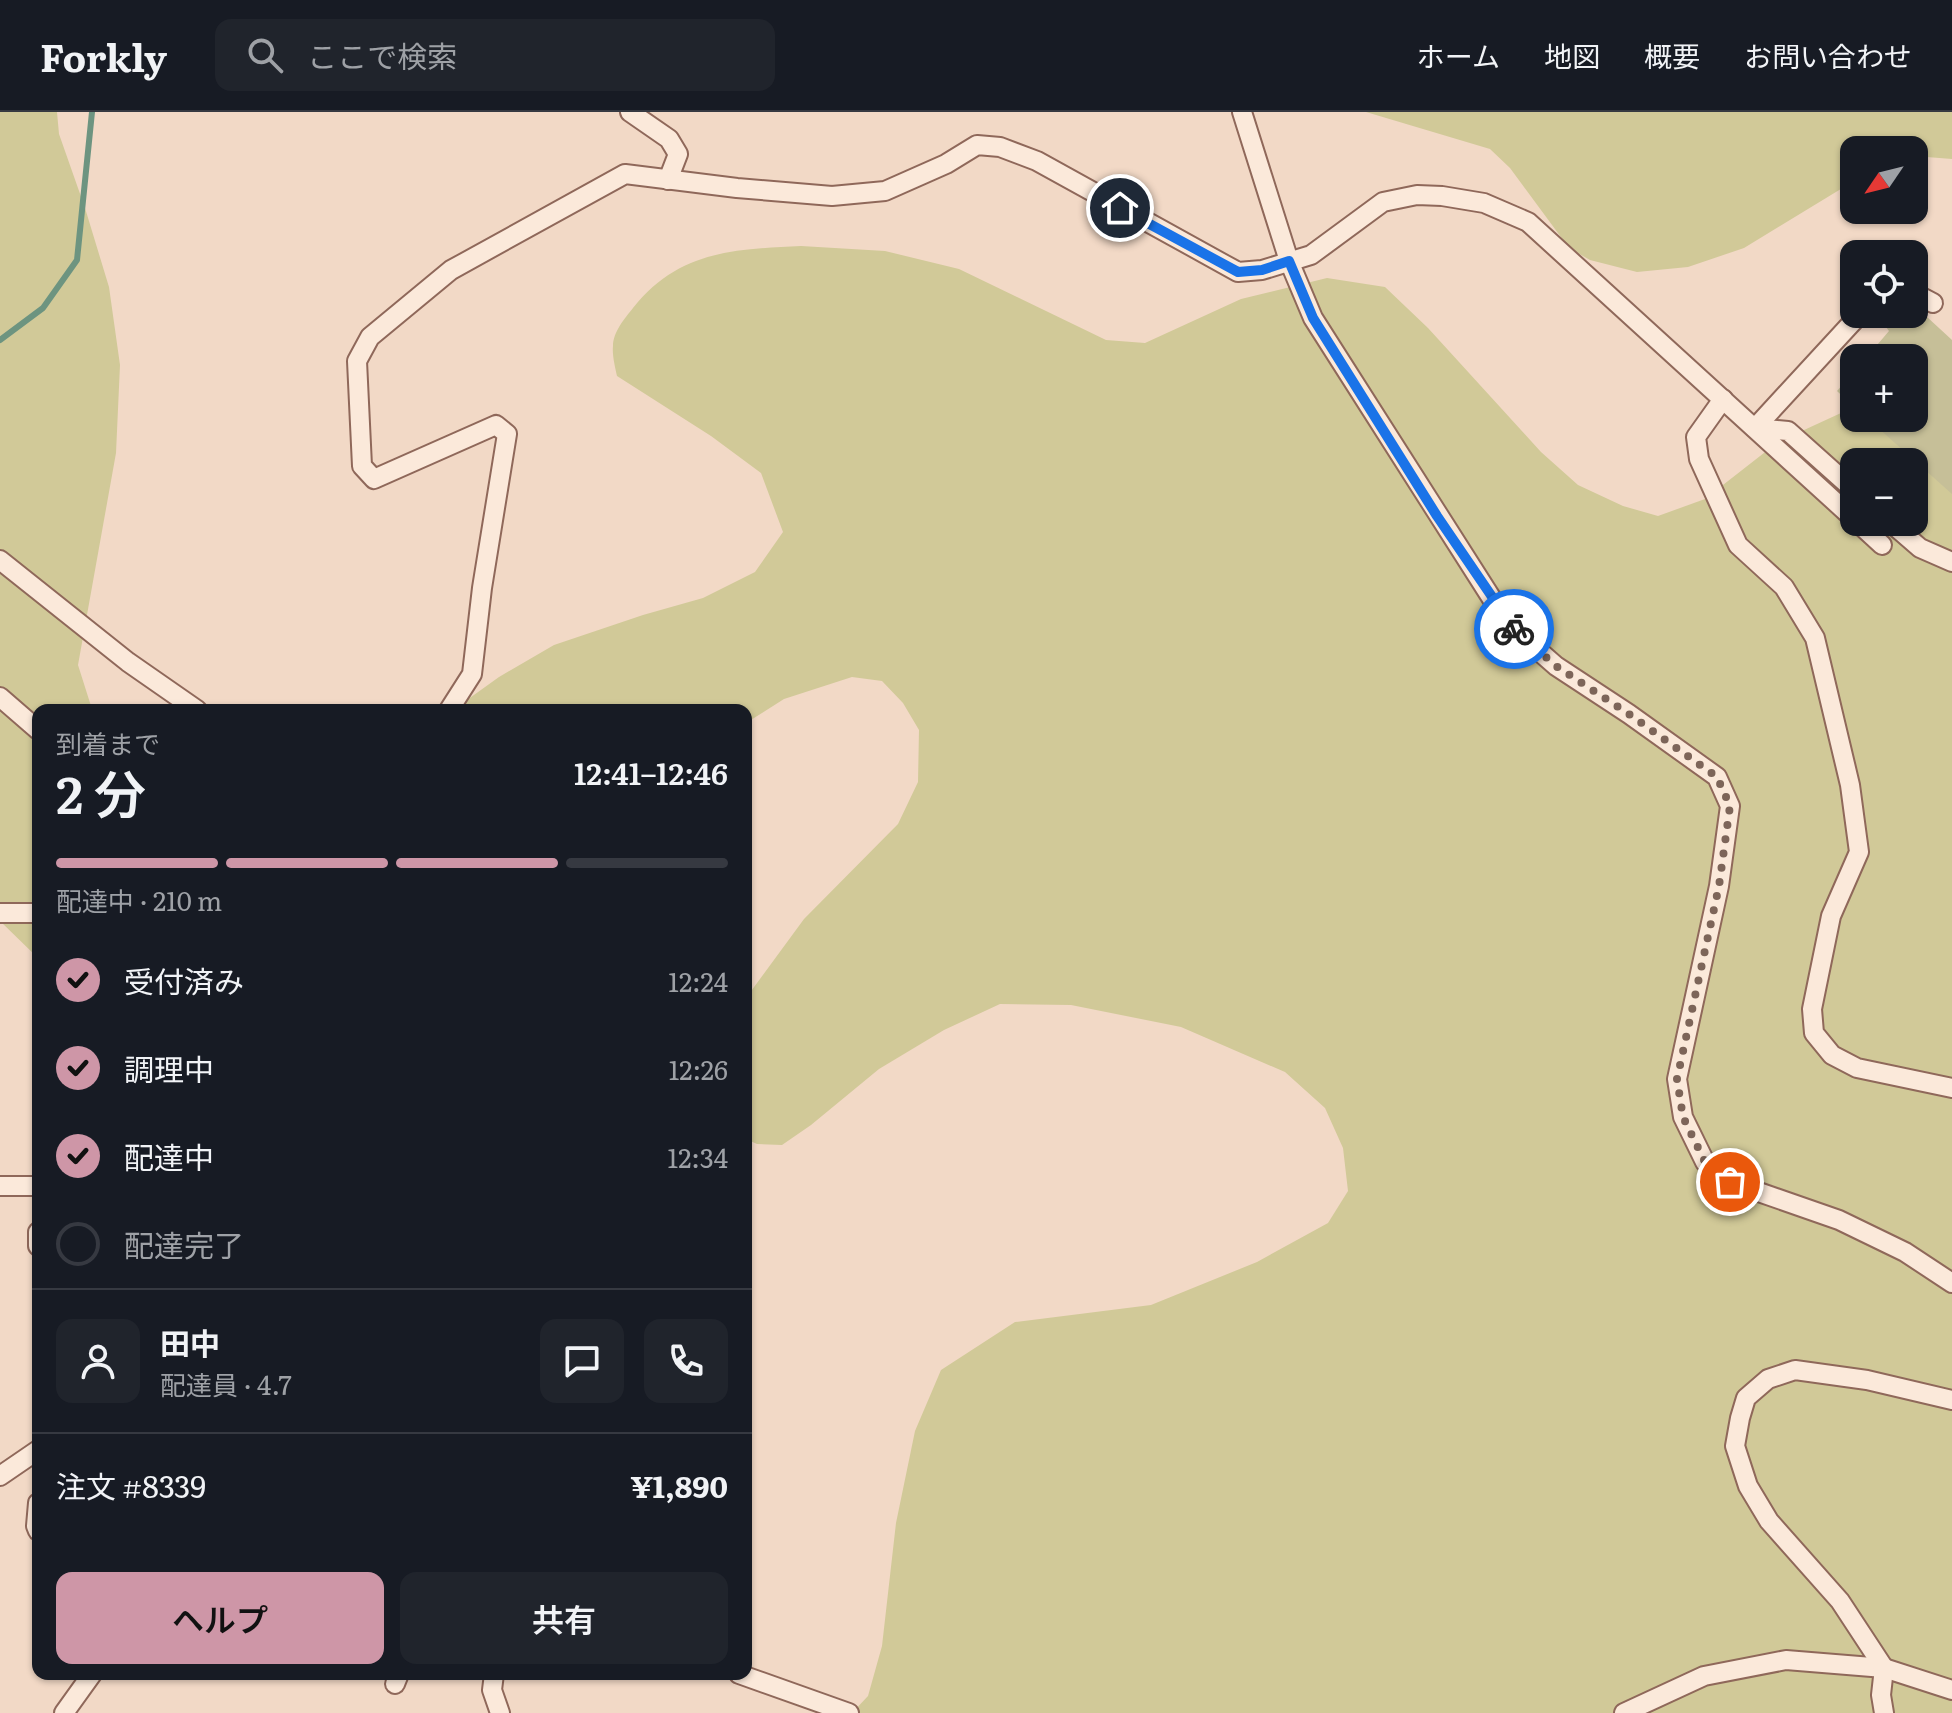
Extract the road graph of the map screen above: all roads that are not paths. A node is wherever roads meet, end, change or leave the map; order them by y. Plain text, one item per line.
1 (630, 112) edge
2 (1242, 112) edge
3 (668, 180) junction
4 (1289, 261) junction
5 (1928, 300) edge
6 (1933, 303) dead end
7 (1847, 328) edge
8 (1723, 399) junction
9 (1755, 428) junction
10 (1840, 477) edge
11 (1840, 505) edge
12 (1873, 536) edge
13 (1906, 536) edge
14 (1882, 545) dead end
15 (0, 560) edge
16 (1952, 562) edge
17 (0, 697) edge
18 (188, 704) edge
19 (453, 704) edge
20 (32, 725) edge
21 (0, 913) edge
22 (32, 913) edge
23 (1952, 1088) edge
24 (0, 1186) edge
25 (32, 1186) edge
26 (1952, 1283) edge
27 (1952, 1400) edge
28 (32, 1454) edge
29 (0, 1476) edge
30 (1884, 1668) junction
31 (752, 1679) edge
32 (88, 1680) edge
33 (493, 1680) edge
34 (1952, 1690) edge
35 (64, 1713) edge
36 (500, 1713) edge
37 (849, 1713) edge
38 (1624, 1713) edge
39 (1884, 1713) edge

1 - 3 street
2 - 4 street
3 - 4 street
3 - 19 street
4 - 8 street
4 - 26 street
5 - 6 street
7 - 9 street
8 - 9 street
8 - 23 street
9 - 10 street
9 - 11 street
12 - 14 street
13 - 16 street
15 - 18 street
17 - 20 street
21 - 22 street
24 - 25 street
27 - 30 street
28 - 29 street
30 - 34 street
30 - 38 street
30 - 39 street
31 - 37 street
32 - 35 street
33 - 36 street

